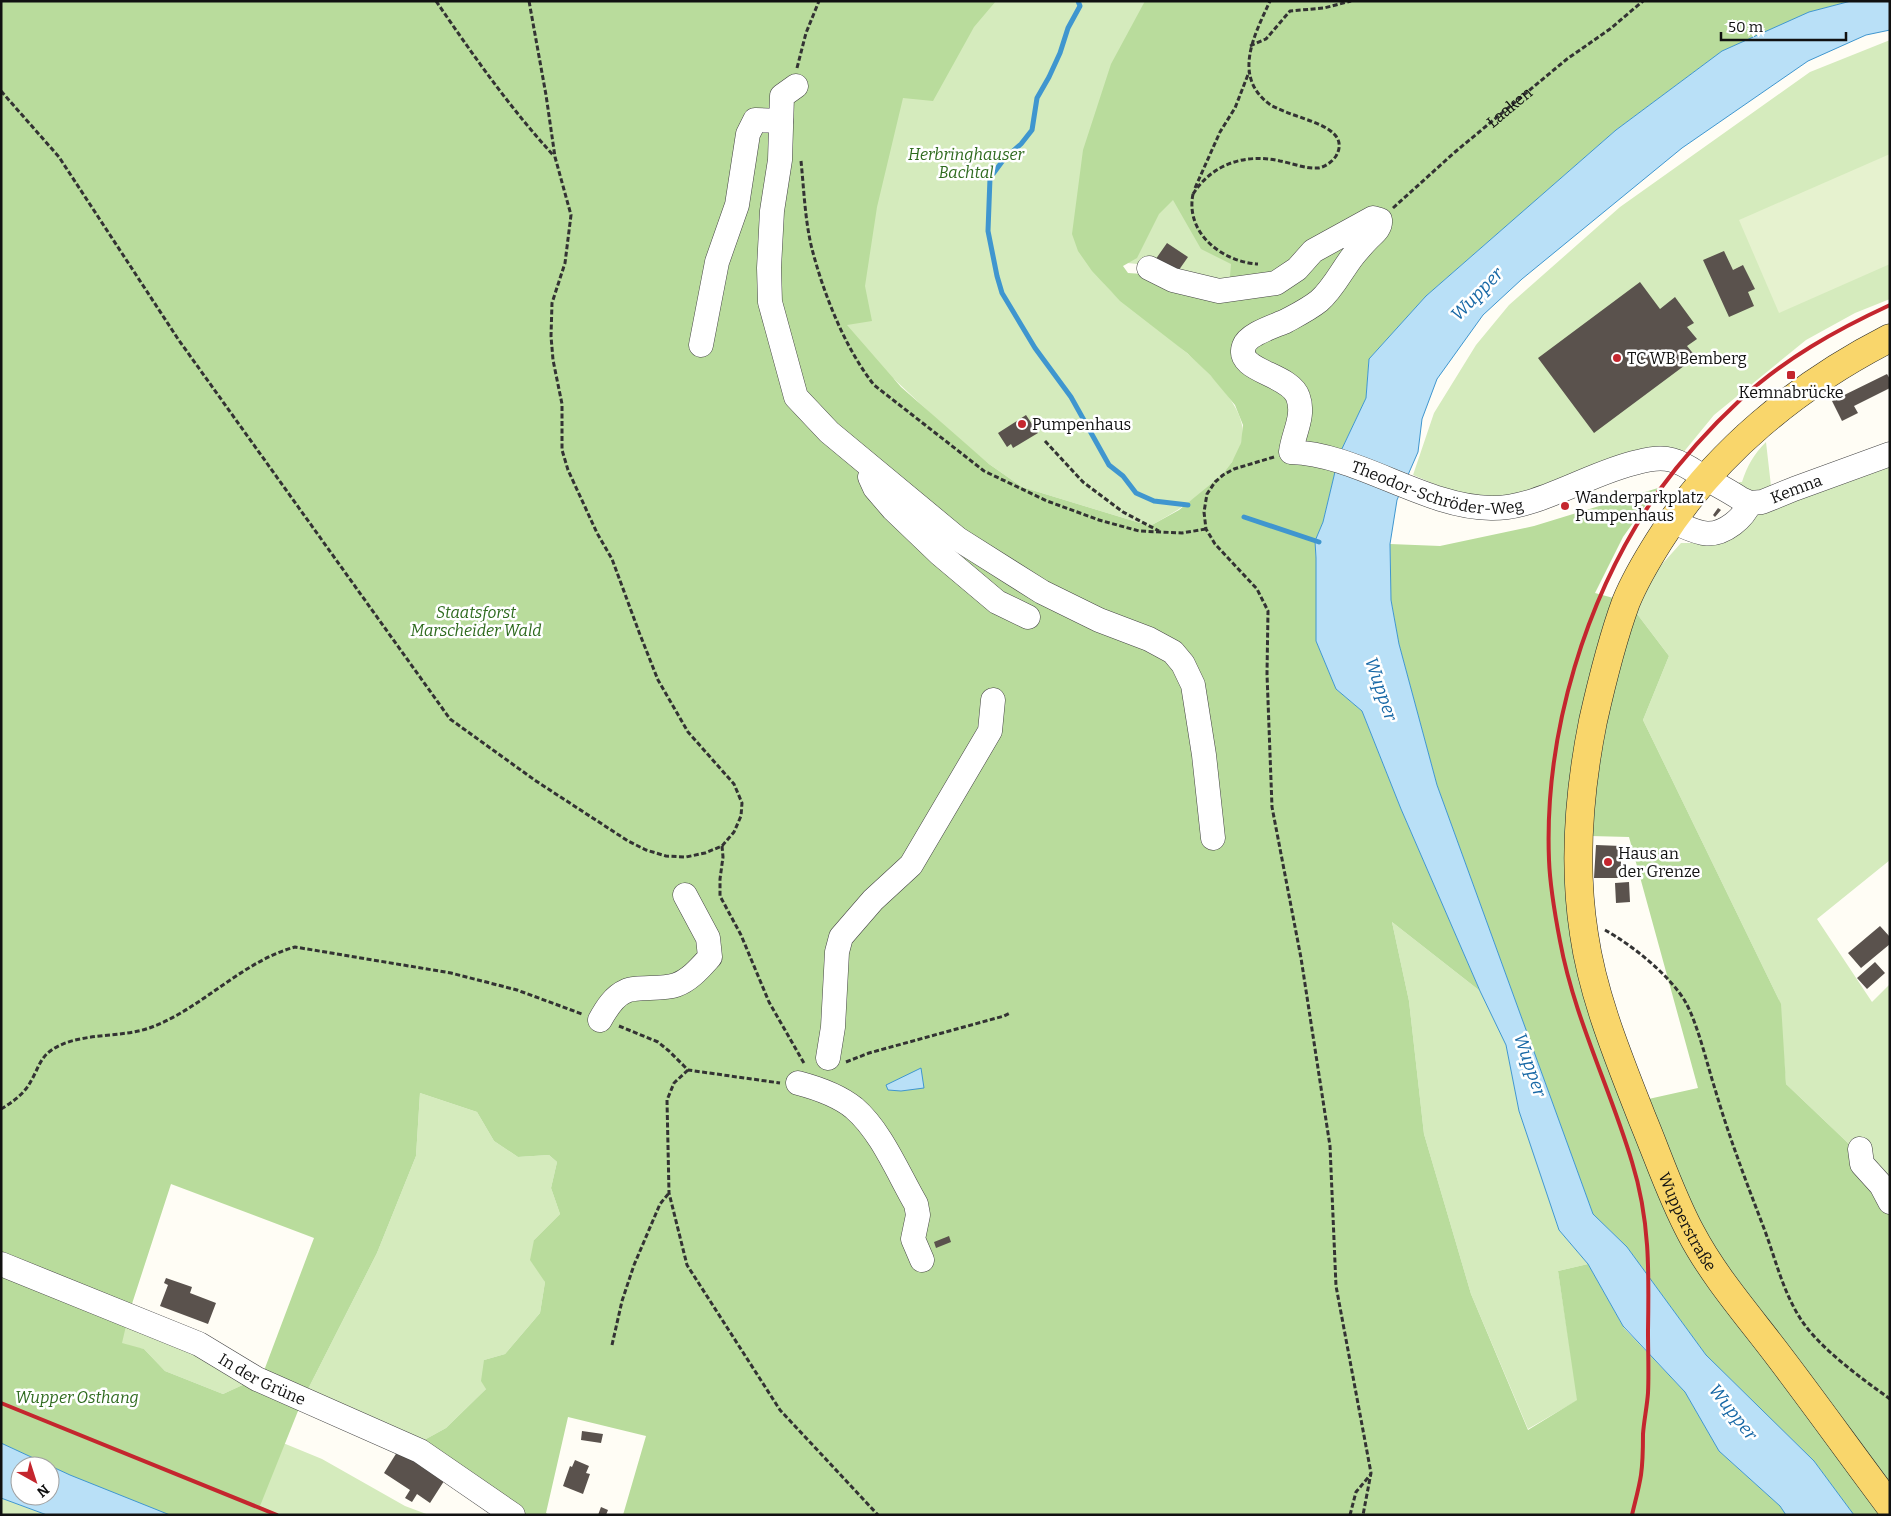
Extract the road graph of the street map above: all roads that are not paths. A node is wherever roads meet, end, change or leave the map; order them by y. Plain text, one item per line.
1 (796, 86) road end
2 (781, 121) junction
3 (1149, 268) dead end
4 (1890, 338) edge
5 (700, 345) dead end
6 (1890, 454) edge
7 (873, 468) junction
8 (1705, 478) junction
9 (1750, 503) junction
10 (1671, 521) junction
11 (1028, 617) dead end
12 (993, 700) dead end
13 (1213, 838) dead end
14 (685, 895) dead end
15 (600, 1020) road end
16 (836, 1060) road end
17 (802, 1074) road end
18 (1860, 1149) dead end
19 (1890, 1202) edge
20 (922, 1260) dead end
21 (1, 1264) edge
22 (1890, 1506) edge
23 (513, 1515) edge

1 - 2 street
2 - 5 street
2 - 7 street
3 - 8 street, Theodor-Schröder-Weg
4 - 8 main road, Wupperstraße
6 - 9 street, Kemna
7 - 11 street
7 - 13 street
8 - 9 street, Kemna
8 - 10 main road, Wupperstraße
9 - 10 street
10 - 22 main road, Wupperstraße
12 - 16 street
14 - 15 street
17 - 20 street
18 - 19 street
21 - 23 street, In der Grüne

